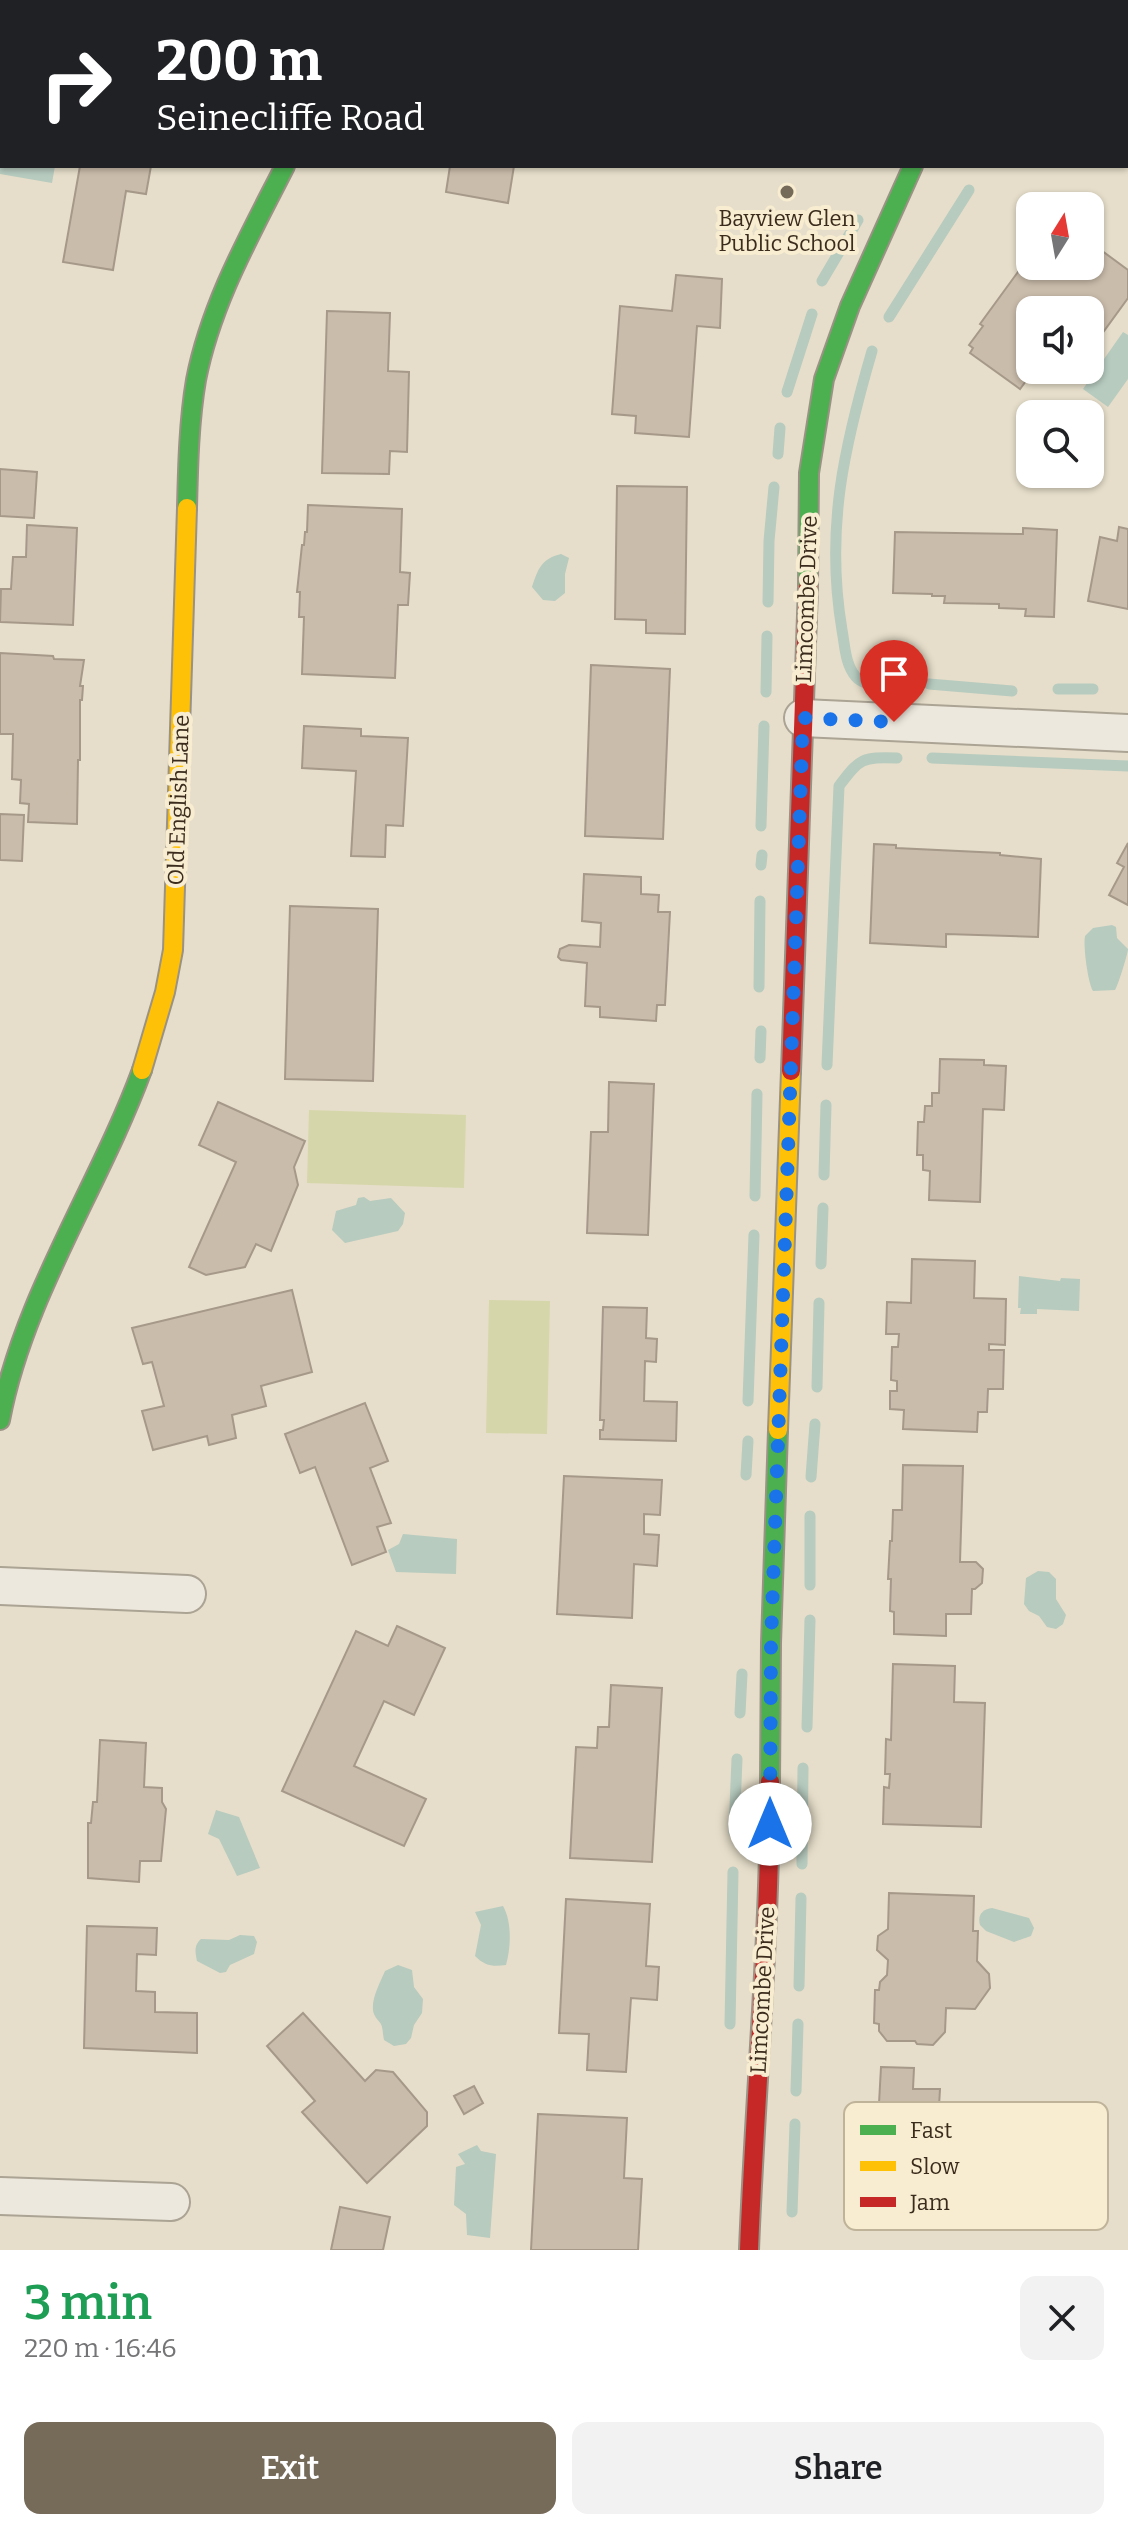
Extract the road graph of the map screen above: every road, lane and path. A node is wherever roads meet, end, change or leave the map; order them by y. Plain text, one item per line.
1 (284, 168) edge
2 (912, 168) edge
3 (803, 718) junction
4 (1128, 733) edge
5 (0, 1420) edge
6 (0, 1586) edge
7 (187, 1594) dead end
8 (0, 2196) edge
9 (171, 2202) dead end
10 (749, 2250) edge

1 - 5 street, Old English Lane
2 - 3 street, Limcombe Drive
3 - 4 street
3 - 10 street, Limcombe Drive
6 - 7 street
8 - 9 street

